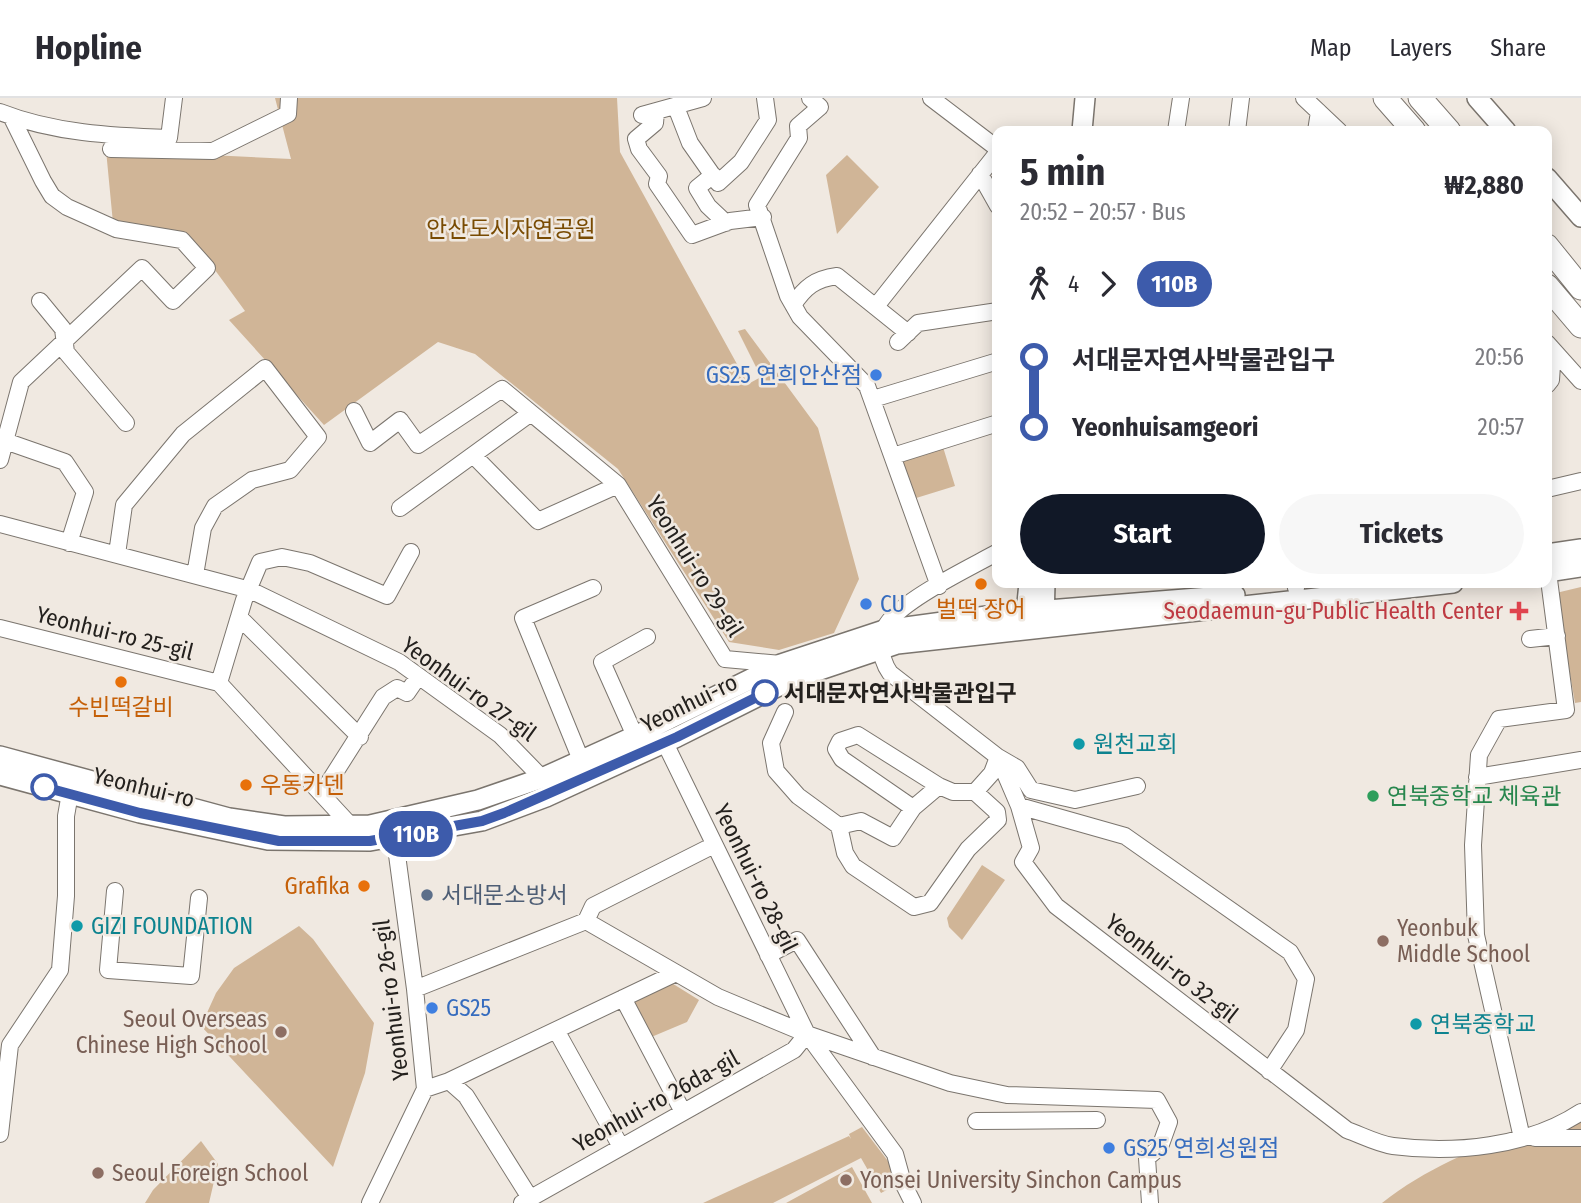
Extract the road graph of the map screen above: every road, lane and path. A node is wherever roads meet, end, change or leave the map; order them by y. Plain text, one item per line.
1 (174, 98) edge
2 (289, 98) edge
3 (703, 98) edge
4 (765, 98) edge
5 (810, 98) edge
6 (931, 98) edge
7 (1074, 98) edge
8 (1085, 98) edge
9 (1181, 98) edge
10 (1241, 98) edge
11 (1304, 98) edge
12 (1385, 98) edge
13 (1420, 98) edge
14 (1477, 98) edge
15 (680, 103) edge
16 (1319, 113) junction
17 (6, 115) edge
18 (1071, 126) edge
19 (1082, 126) edge
20 (1177, 126) edge
21 (1238, 126) edge
22 (1316, 126) edge
23 (1333, 126) edge
24 (1410, 126) edge
25 (1445, 126) edge
26 (1502, 126) edge
27 (118, 137) junction
28 (992, 146) edge
29 (992, 159) edge
30 (980, 174) junction
31 (713, 175) junction
32 (1552, 184) edge
33 (992, 195) edge
34 (1581, 216) edge
35 (763, 217) junction
36 (726, 223) junction
37 (1552, 252) edge
38 (1581, 288) edge
39 (1552, 292) edge
40 (40, 301) dead end
41 (793, 305) junction
42 (877, 305) junction
43 (992, 312) edge
44 (1581, 326) edge
45 (63, 342) junction
46 (1552, 348) edge
47 (992, 363) edge
48 (1581, 381) edge
49 (873, 398) junction
50 (354, 411) dead end
51 (6, 413) edge
52 (531, 413) junction
53 (125, 423) dead end
54 (992, 425) edge
55 (5, 441) junction
56 (473, 455) junction
57 (893, 457) junction
58 (0, 460) edge
59 (1581, 481) edge
60 (618, 485) junction
61 (1552, 488) edge
62 (400, 508) dead end
63 (0, 524) edge
64 (69, 543) junction
65 (1581, 548) edge
66 (411, 552) dead end
67 (1552, 553) edge
68 (117, 554) junction
69 (992, 555) edge
70 (1581, 567) edge
71 (1552, 571) edge
72 (195, 575) junction
73 (939, 586) junction
74 (593, 588) dead end
75 (1031, 588) edge
76 (1044, 588) edge
77 (1273, 588) edge
78 (1395, 588) edge
79 (1550, 588) edge
80 (250, 590) junction
81 (239, 617) junction
82 (1035, 619) junction
83 (0, 628) edge
84 (1557, 636) junction
85 (647, 637) dead end
86 (883, 639) junction
87 (1530, 639) dead end
88 (781, 664) junction
89 (418, 677) junction
90 (219, 683) junction
91 (1574, 709) edge
92 (785, 712) dead end
93 (635, 736) junction
94 (360, 737) junction
95 (665, 743) junction
96 (0, 756) edge
97 (998, 757) junction
98 (581, 760) junction
99 (1581, 760) edge
100 (0, 775) edge
101 (1477, 777) junction
102 (542, 778) junction
103 (71, 786) junction
104 (939, 786) junction
105 (1137, 786) dead end
106 (975, 792) junction
107 (322, 793) junction
108 (1019, 806) junction
109 (913, 808) junction
110 (351, 826) junction
111 (839, 826) junction
112 (393, 830) junction
113 (715, 845) junction
114 (115, 891) dead end
115 (199, 898) dead end
116 (586, 921) junction
117 (768, 955) junction
118 (676, 973) junction
119 (415, 989) junction
120 (623, 998) junction
121 (556, 1030) junction
122 (807, 1034) junction
123 (873, 1057) junction
124 (1269, 1071) junction
125 (449, 1081) junction
126 (425, 1089) junction
127 (684, 1112) junction
128 (1581, 1112) edge
129 (1097, 1119) dead end
130 (976, 1121) dead end
131 (0, 1134) edge
132 (1522, 1138) junction
133 (1581, 1138) edge
134 (621, 1147) junction
135 (526, 1201) edge
136 (370, 1203) edge
137 (913, 1203) edge
138 (1150, 1203) edge

1 - 27 street
2 - 27 street
3 - 15 street
4 - 31 street
5 - 35 street
6 - 28 street
7 - 18 main road
8 - 19 main road
9 - 20 street
10 - 21 street
11 - 16 street
12 - 24 highway
13 - 25 highway
14 - 26 main road
15 - 31 street
15 - 36 street
16 - 22 street
16 - 23 street
17 - 27 street
17 - 45 street
29 - 30 street
30 - 33 street
30 - 42 street
31 - 36 street
32 - 34 main road
35 - 36 street
35 - 41 street
37 - 38 highway
39 - 44 highway
40 - 45 street
41 - 42 street
41 - 49 street
42 - 43 street
45 - 51 street
45 - 53 street
46 - 48 street
47 - 49 street
49 - 57 street
50 - 52 street, Yeonhui-ro 29-gil
51 - 55 street
52 - 56 street
52 - 60 street, Yeonhui-ro 29-gil
54 - 57 street
55 - 58 street
55 - 64 street
56 - 60 street, Yeonhui-ro 29-gil
56 - 62 street
57 - 73 street
59 - 61 street
60 - 88 street, Yeonhui-ro 29-gil
63 - 64 street, Yeonhui-ro 27-gil
64 - 68 street, Yeonhui-ro 27-gil
65 - 67 main road
66 - 80 street
68 - 72 street, Yeonhui-ro 27-gil
68 - 72 street
69 - 73 street
70 - 71 main road
72 - 80 street, Yeonhui-ro 27-gil
73 - 86 street
74 - 98 street
75 - 82 main road
76 - 82 main road
77 - 82 main road
78 - 82 main road, Yeonhui-ro
79 - 84 street
80 - 81 street, Yeonhui-ro 25-gil
80 - 89 street, Yeonhui-ro 27-gil
81 - 90 street, Yeonhui-ro 25-gil
81 - 94 street
82 - 86 main road, Yeonhui-ro
83 - 90 street, Yeonhui-ro 25-gil
84 - 87 street
84 - 91 street
85 - 93 street, Yeonhui-ro
86 - 88 main road, Yeonhui-ro
86 - 95 main road, Yeonhui-ro
86 - 97 street, Yeonhui-ro 32-gil
88 - 93 main road, Yeonhui-ro
89 - 94 street
89 - 102 street, Yeonhui-ro 27-gil
90 - 107 street, Yeonhui-ro 25-gil
91 - 101 street
92 - 111 street
93 - 98 main road, Yeonhui-ro
94 - 107 street
95 - 112 main road, Yeonhui-ro
95 - 113 street, Yeonhui-ro 28-gil
96 - 103 main road, Yeonhui-ro
97 - 105 street
97 - 106 street
97 - 108 street, Yeonhui-ro 32-gil
98 - 102 main road, Yeonhui-ro
99 - 101 street
100 - 103 main road, Yeonhui-ro
101 - 132 street
102 - 112 main road, Yeonhui-ro
103 - 110 main road, Yeonhui-ro
103 - 112 main road, Yeonhui-ro
103 - 131 street
104 - 106 street
104 - 109 street
104 - 109 street
106 - 111 street
107 - 110 street, Yeonhui-ro 25-gil
108 - 124 street, Yeonhui-ro 32-gil
108 - 124 street
109 - 111 street
110 - 112 main road, Yeonhui-ro
112 - 119 street, Yeonhui-ro 26-gil
113 - 116 street
113 - 117 street, Yeonhui-ro 28-gil
114 - 115 street
116 - 118 street
116 - 119 street
117 - 122 street, Yeonhui-ro 28-gil
117 - 123 street
118 - 120 street
118 - 122 street
119 - 126 street, Yeonhui-ro 26-gil
120 - 121 street
120 - 127 street
121 - 125 street
121 - 134 street
122 - 123 street
122 - 127 street, Yeonhui-ro 26da-gil
122 - 137 street, Yeonhui-ro 28-gil
123 - 138 street
124 - 132 street, Yeonhui-ro 32-gil
125 - 126 street
125 - 135 street
126 - 136 street, Yeonhui-ro 26-gil
127 - 134 street, Yeonhui-ro 26da-gil
128 - 132 street, Yeonhui-ro 32-gil
129 - 130 street
132 - 133 street
134 - 135 street, Yeonhui-ro 26da-gil

